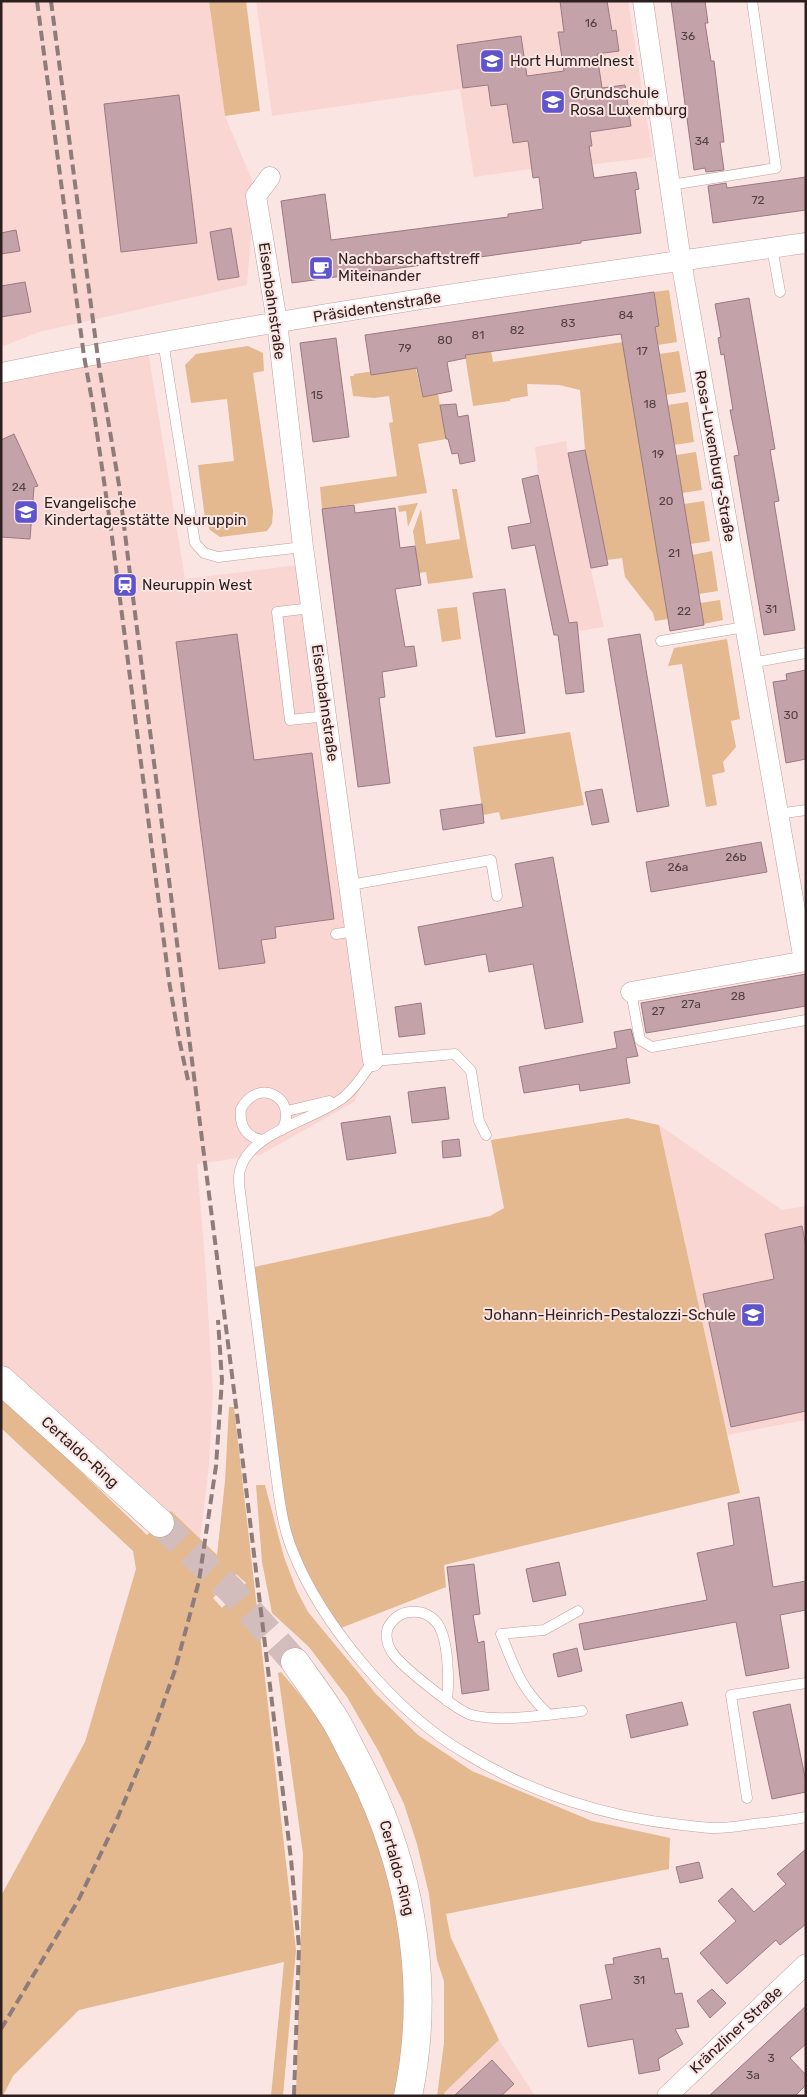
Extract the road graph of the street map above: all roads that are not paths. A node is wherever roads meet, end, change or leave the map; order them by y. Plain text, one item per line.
1 (643, 1) edge
2 (752, 1) edge
3 (270, 178) dead end
4 (671, 185) junction
5 (806, 243) edge
6 (772, 248) junction
7 (681, 261) junction
8 (780, 292) dead end
9 (277, 322) junction
10 (164, 341) junction
11 (1, 373) edge
12 (303, 547) junction
13 (312, 608) junction
14 (745, 627) junction
15 (661, 642) dead end
16 (806, 653) edge
17 (751, 663) junction
18 (327, 716) junction
19 (806, 810) edge
20 (778, 814) junction
21 (350, 885) junction
22 (497, 896) dead end
23 (800, 913) edge
24 (356, 931) junction
25 (336, 934) dead end
26 (805, 961) edge
27 (630, 992) joint
28 (806, 1020) edge
29 (373, 1061) junction
30 (343, 1098) junction
31 (287, 1111) junction
32 (282, 1130) junction
33 (486, 1135) dead end
34 (263, 1140) junction
35 (1, 1380) edge
36 (160, 1523) tunnel mouth
37 (578, 1611) dead end
38 (295, 1662) tunnel mouth
39 (806, 1683) edge
40 (447, 1701) junction
41 (582, 1712) dead end
42 (548, 1714) junction
43 (747, 1798) dead end
44 (806, 1817) edge
45 (806, 1964) edge
46 (408, 2096) edge
47 (666, 2096) edge

1 - 4 street, Rosa-Luxemburg-Straße
2 - 4 lane
3 - 9 street, Eisenbahnstraße
4 - 7 street, Rosa-Luxemburg-Straße
5 - 6 street, Präsidentenstraße
6 - 7 street, Präsidentenstraße
6 - 8 lane
7 - 9 street, Präsidentenstraße
7 - 14 street, Rosa-Luxemburg-Straße
9 - 10 street, Präsidentenstraße
9 - 12 street, Eisenbahnstraße
10 - 11 street, Präsidentenstraße
10 - 12 lane
12 - 13 street, Eisenbahnstraße
13 - 18 street, Eisenbahnstraße
13 - 18 lane
14 - 15 lane
14 - 17 street, Rosa-Luxemburg-Straße
16 - 17 lane
17 - 20 street, Rosa-Luxemburg-Straße
18 - 21 street, Eisenbahnstraße
19 - 20 lane
20 - 23 street, Rosa-Luxemburg-Straße
21 - 22 lane
21 - 24 street, Eisenbahnstraße
23 - 26 street, Rosa-Luxemburg-Straße
24 - 25 lane
24 - 29 street, Eisenbahnstraße
26 - 27 street, Rosa-Luxemburg-Straße
27 - 28 lane
29 - 30 lane
29 - 33 lane
30 - 31 lane
30 - 32 lane
31 - 32 lane
31 - 34 lane
32 - 34 lane
34 - 44 lane
35 - 36 main road, Certaldo-Ring
37 - 42 lane
38 - 46 main road, Certaldo-Ring
39 - 43 lane
40 - 40 lane
40 - 42 lane
41 - 42 lane
45 - 47 street, Kränzliner Straße

